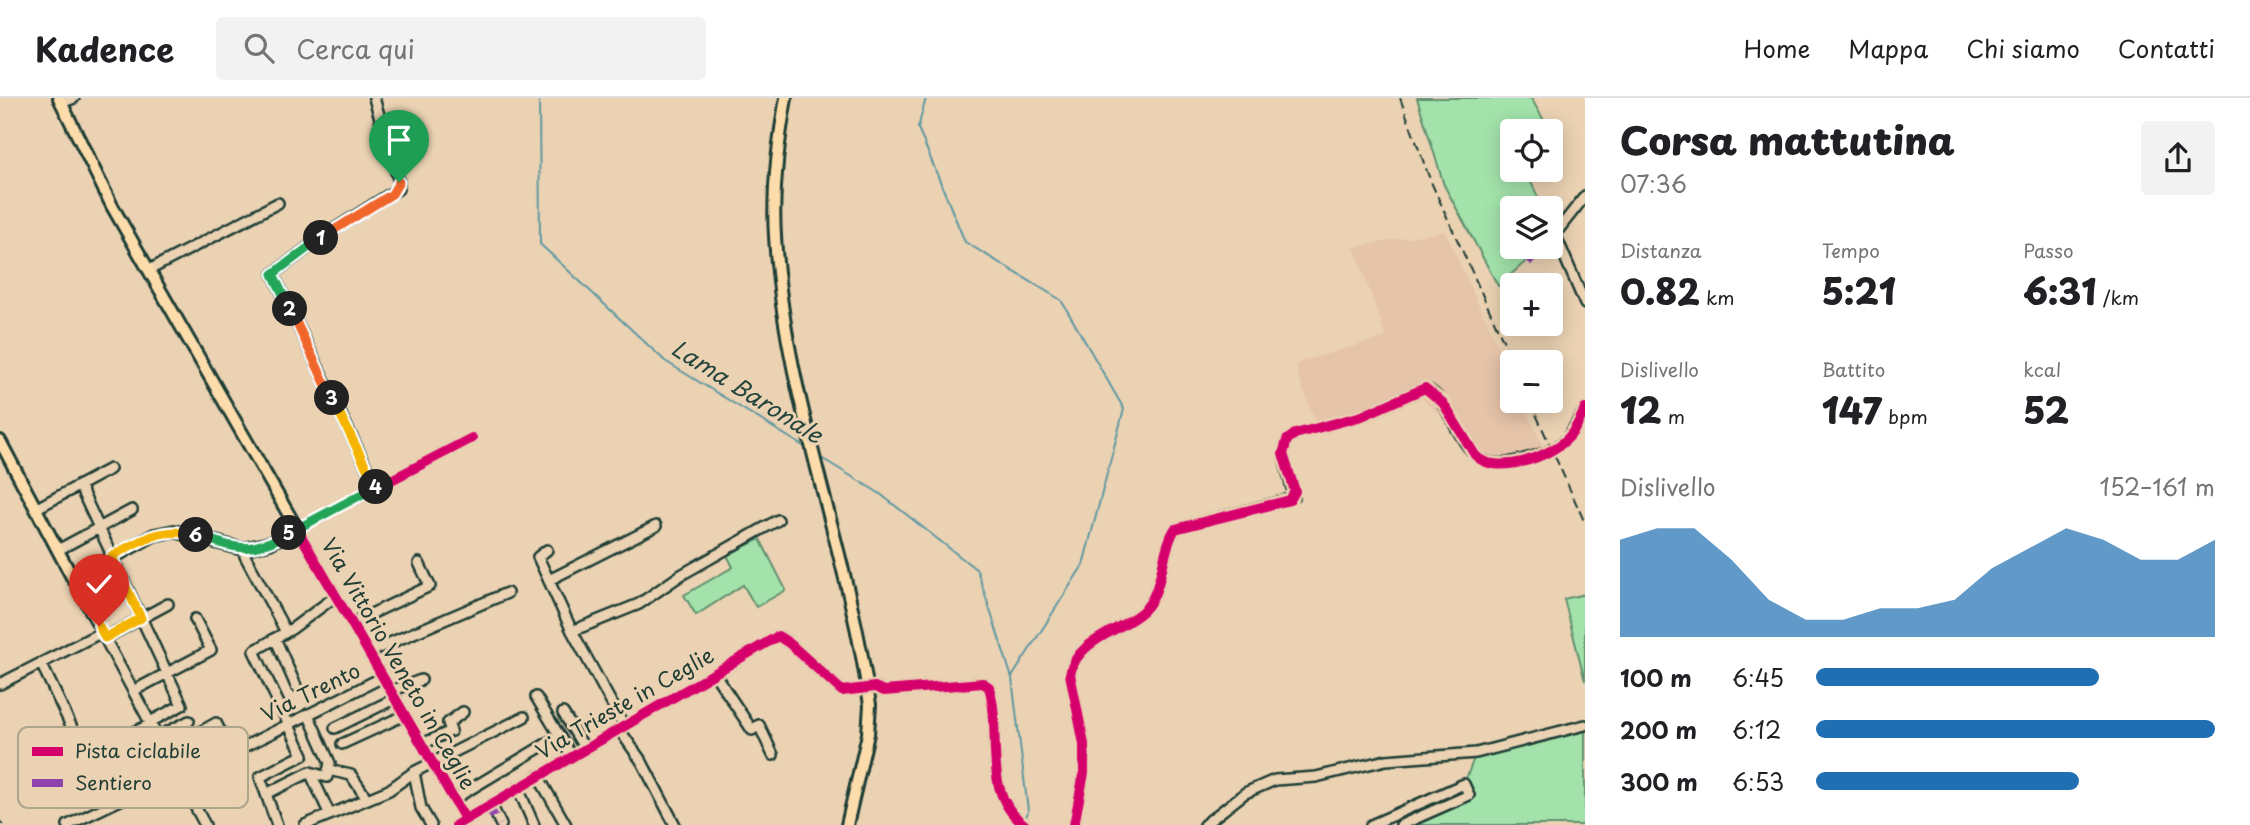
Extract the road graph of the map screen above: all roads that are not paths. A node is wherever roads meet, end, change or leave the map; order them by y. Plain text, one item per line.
1 (74, 98) edge
2 (374, 98) edge
3 (786, 98) edge
4 (60, 100) edge
5 (1585, 196) edge
6 (278, 202) dead end
7 (149, 270) junction
8 (1585, 304) edge
9 (1585, 409) edge
10 (472, 438) dead end
11 (0, 441) edge
12 (110, 469) dead end
13 (79, 485) junction
14 (376, 487) junction
15 (35, 509) junction
16 (132, 510) dead end
17 (778, 520) dead end
18 (656, 526) dead end
19 (99, 528) junction
20 (297, 529) junction
21 (245, 549) junction
22 (58, 550) junction
23 (547, 550) dead end
24 (112, 556) junction
25 (419, 563) dead end
26 (73, 579) junction
27 (548, 580) junction
28 (508, 593) dead end
29 (336, 596) junction
30 (168, 604) dead end
31 (141, 618) junction
32 (195, 619) dead end
33 (352, 623) junction
34 (572, 631) junction
35 (286, 632) junction
36 (103, 635) junction
37 (275, 638) junction
38 (369, 652) junction
39 (41, 663) junction
40 (167, 673) junction
41 (714, 673) junction
42 (383, 677) junction
43 (421, 680) dead end
44 (0, 684) edge
45 (296, 686) dead end
46 (867, 689) junction
47 (133, 691) junction
48 (393, 695) junction
49 (536, 697) dead end
50 (463, 712) dead end
51 (563, 713) dead end
52 (308, 714) junction
53 (405, 715) junction
54 (524, 717) dead end
55 (189, 721) dead end
56 (150, 723) junction
57 (288, 724) junction
58 (1585, 725) edge
59 (72, 727) edge
60 (142, 727) edge
61 (152, 727) edge
62 (177, 727) edge
63 (621, 727) junction
64 (335, 728) dead end
65 (559, 736) junction
66 (248, 744) edge
67 (342, 744) dead end
68 (422, 744) junction
69 (585, 749) junction
70 (773, 755) dead end
71 (572, 757) junction
72 (432, 762) junction
73 (328, 770) junction
74 (310, 772) junction
75 (414, 772) junction
76 (538, 776) junction
77 (518, 788) junction
78 (266, 794) junction
79 (367, 799) junction
80 (454, 799) junction
81 (491, 804) junction
82 (106, 808) edge
83 (196, 808) edge
84 (330, 815) junction
85 (465, 819) junction
86 (68, 825) edge
87 (205, 825) edge
88 (277, 825) edge
89 (306, 825) edge
90 (431, 825) edge
91 (456, 825) edge
92 (501, 825) edge
93 (534, 825) edge
94 (566, 825) edge
95 (675, 825) edge
96 (847, 825) edge
97 (1025, 825) edge
98 (1074, 825) edge
99 (1204, 825) edge
100 (1371, 825) edge
101 (1401, 825) edge

1 - 4 street
2 - 14 street
3 - 46 main road
4 - 7 main road, Via Vittorio Veneto in Ceglie
5 - 8 street
6 - 7 street
7 - 20 main road, Via Vittorio Veneto in Ceglie
9 - 98 street, bridge
10 - 14 street
11 - 15 main road
12 - 13 street
13 - 15 street
13 - 19 street
14 - 20 street
15 - 22 main road
16 - 19 street
17 - 34 street
18 - 27 street
19 - 22 street
19 - 24 street
20 - 21 main road
20 - 29 street, Via Vittorio Veneto in Ceglie
21 - 24 main road
21 - 35 street
22 - 26 main road
23 - 27 street
24 - 26 main road
24 - 31 street
25 - 33 street
26 - 36 street
27 - 34 street
28 - 38 street
29 - 33 street, Via Vittorio Veneto in Ceglie
29 - 35 street
30 - 31 street
31 - 36 street
31 - 40 street
32 - 40 street
33 - 38 street, Via Vittorio Veneto in Ceglie
34 - 63 street
35 - 37 street
36 - 39 street
36 - 47 street
37 - 45 street
37 - 57 street
38 - 42 street, Via Vittorio Veneto in Ceglie
39 - 44 street
39 - 59 street
40 - 47 street
40 - 56 street
41 - 46 street, Via Trieste in Ceglie
41 - 63 street, Via Trieste in Ceglie
41 - 70 street
42 - 48 street, Via Vittorio Veneto in Ceglie
42 - 52 street, Via Trento
43 - 48 street
46 - 96 main road
46 - 97 street
47 - 56 street
48 - 53 street, Via Vittorio Veneto in Ceglie
48 - 64 street
49 - 65 street
50 - 68 street
51 - 69 street
52 - 57 street, Via Trento
52 - 73 street
53 - 67 street
53 - 68 street, Via Vittorio Veneto in Ceglie
54 - 72 street
55 - 62 street
56 - 60 street
56 - 61 street
57 - 66 street, Via Trento
57 - 78 street
58 - 99 street
63 - 69 street, Via Trieste in Ceglie
63 - 95 street
65 - 71 street
65 - 80 street
68 - 72 street, Via Vittorio Veneto in Ceglie
69 - 71 street, Via Trieste in Ceglie
71 - 76 street, Via Trieste in Ceglie
72 - 75 street
72 - 80 street, Via Vittorio Veneto in Ceglie
73 - 74 street
73 - 79 street
74 - 78 street
74 - 84 street
75 - 79 street
75 - 90 street
76 - 77 street, Via Trieste in Ceglie
76 - 94 street
77 - 81 street, Via Trieste in Ceglie
77 - 93 street
78 - 88 street
79 - 84 street
80 - 85 street, Via Vittorio Veneto in Ceglie
81 - 85 street, Via Trieste in Ceglie
81 - 92 street
82 - 86 street, Via Trento
83 - 87 street
84 - 89 street
85 - 91 street, Via Trieste in Ceglie
100 - 101 street

